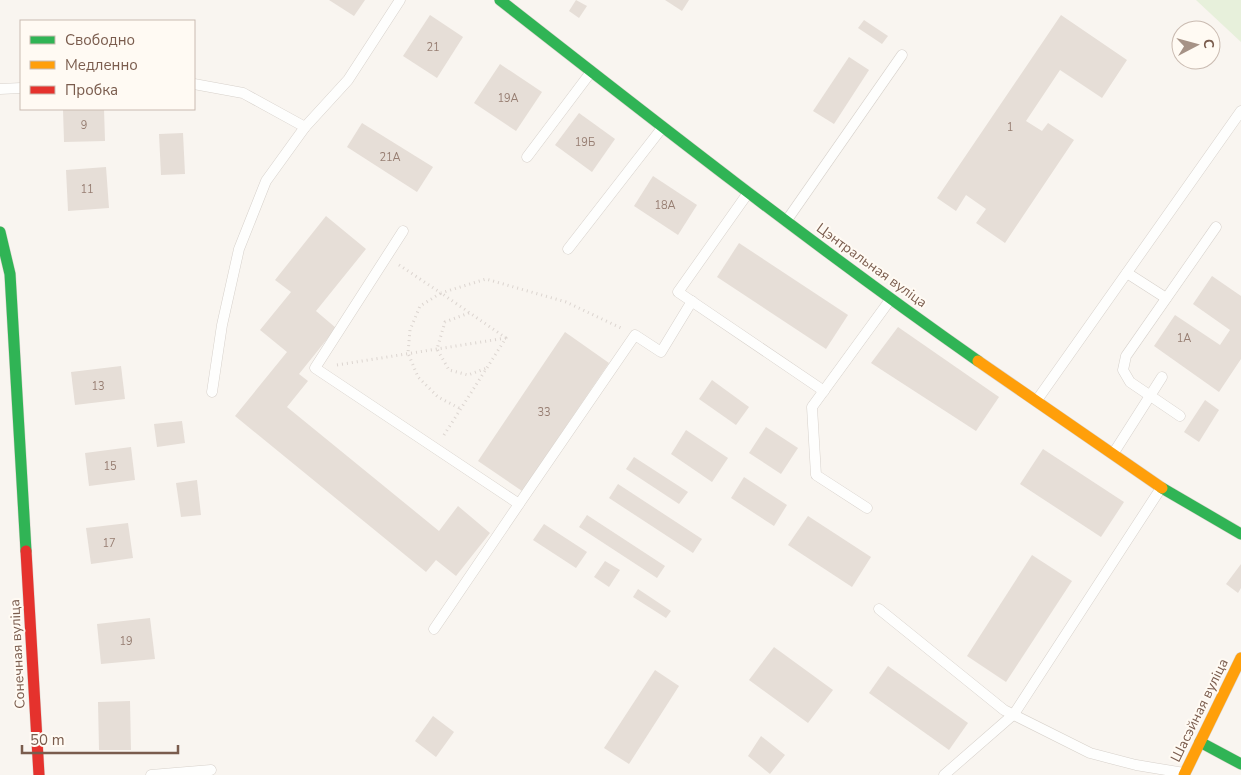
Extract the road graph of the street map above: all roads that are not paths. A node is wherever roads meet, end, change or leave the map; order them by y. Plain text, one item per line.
1 (400, 0) edge
2 (500, 0) edge
3 (514, 5) edge
4 (902, 55) dead end
5 (592, 72) junction
6 (195, 84) edge
7 (20, 88) edge
8 (0, 89) edge
9 (1241, 111) edge
10 (305, 127) junction
11 (663, 127) junction
12 (527, 157) dead end
13 (749, 192) junction
14 (787, 221) junction
15 (1216, 227) dead end
16 (403, 231) dead end
17 (0, 232) edge
18 (568, 249) dead end
19 (1127, 273) junction
20 (1166, 298) junction
21 (890, 299) junction
22 (692, 301) junction
23 (1162, 377) dead end
24 (824, 391) junction
25 (212, 392) dead end
26 (1151, 396) junction
27 (1035, 403) junction
28 (1180, 416) dead end
29 (1113, 455) junction
30 (1161, 487) junction
31 (519, 504) junction
32 (867, 508) dead end
33 (1241, 534) edge
34 (879, 609) dead end
35 (434, 629) dead end
36 (1241, 658) edge
37 (1014, 714) junction
38 (1200, 742) junction
39 (1241, 764) edge
40 (211, 770) dead end
41 (1184, 774) edge
42 (39, 775) edge
43 (151, 775) edge
44 (944, 775) edge

1 - 10 lane
2 - 3 street, Цэнтральная вуліца
3 - 5 street, Цэнтральная вуліца
4 - 14 lane
5 - 11 street, Цэнтральная вуліца
5 - 12 lane
6 - 10 lane
7 - 8 lane
9 - 19 lane
10 - 25 lane
11 - 13 street, Цэнтральная вуліца
11 - 18 lane
13 - 14 street, Цэнтральная вуліца
13 - 22 lane
14 - 21 street, Цэнтральная вуліца
15 - 20 lane
16 - 31 lane
17 - 42 street, Сонечная вуліца
19 - 20 lane
19 - 27 lane
20 - 26 lane
21 - 24 lane
21 - 27 street, Цэнтральная вуліца
22 - 24 lane
22 - 31 lane
23 - 26 lane
24 - 32 lane
26 - 28 lane
26 - 29 lane
27 - 29 street, Цэнтральная вуліца
29 - 30 street, Цэнтральная вуліца
30 - 33 street, Цэнтральная вуліца
30 - 37 lane
31 - 35 lane
34 - 37 lane
36 - 38 street, Шасэйная вуліца
37 - 41 lane
37 - 44 lane
38 - 39 street
38 - 41 street, Шасэйная вуліца
40 - 43 lane

